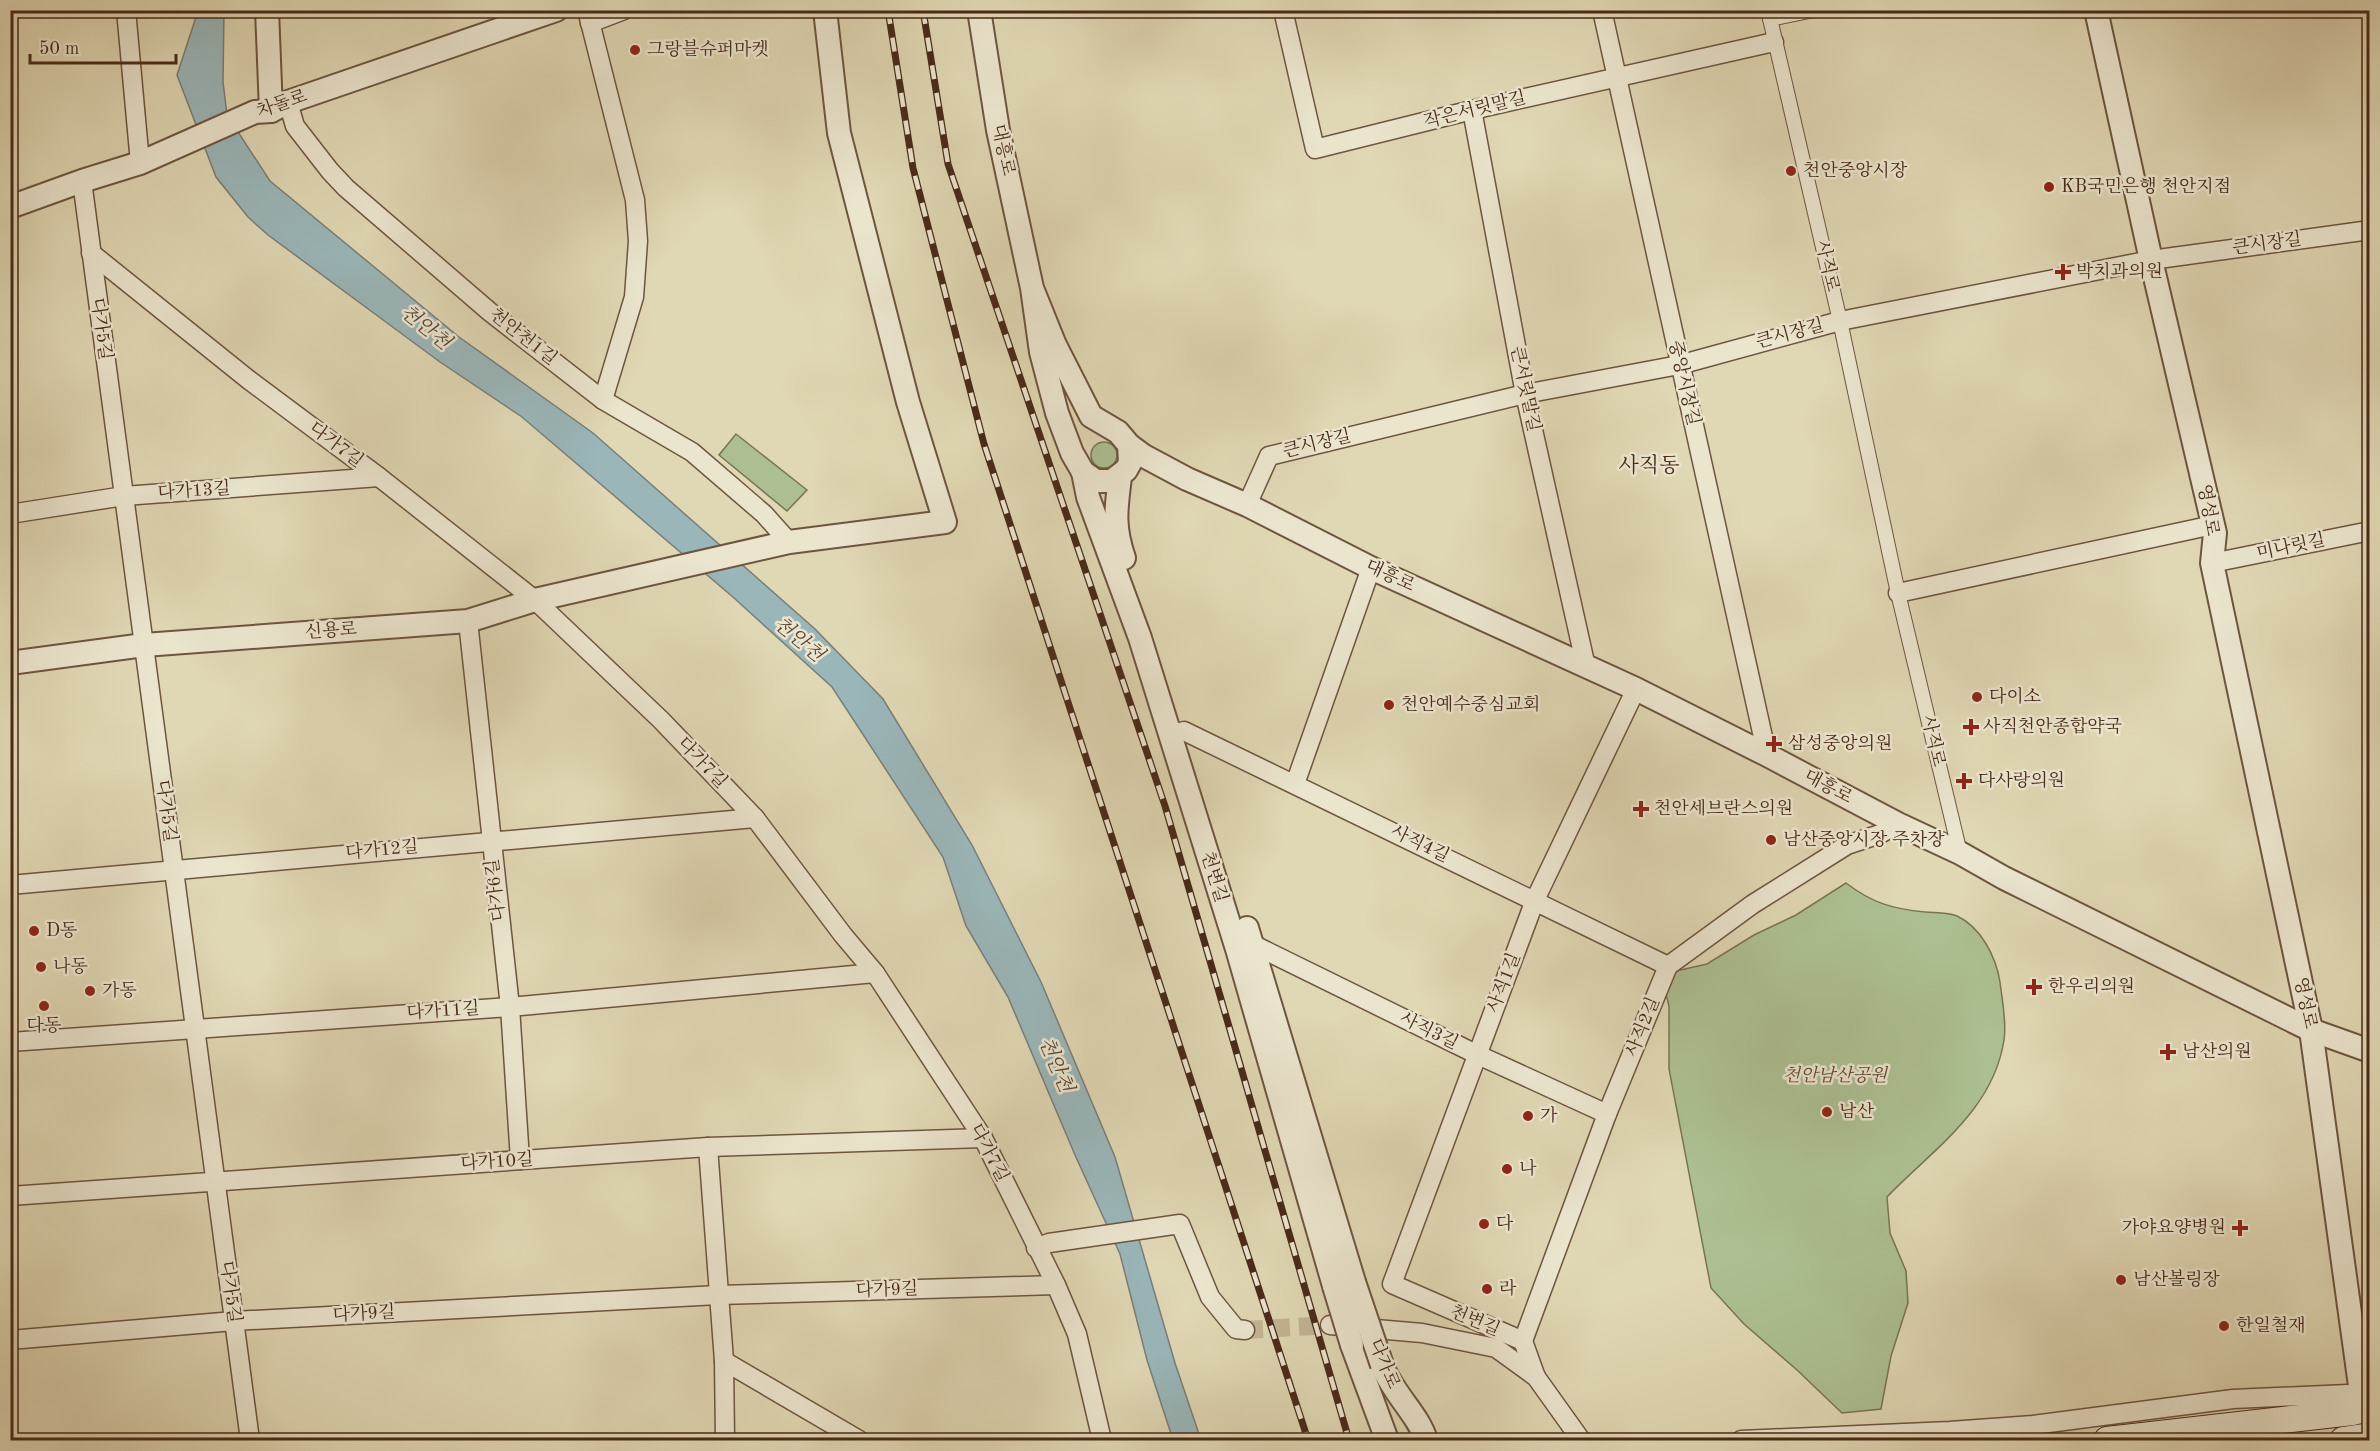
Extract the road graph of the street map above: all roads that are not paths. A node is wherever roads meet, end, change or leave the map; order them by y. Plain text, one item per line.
1 (126, 10) edge
2 (267, 10) edge
3 (556, 10) edge
4 (624, 10) edge
5 (825, 10) edge
6 (979, 10) edge
7 (1283, 10) edge
8 (1602, 10) edge
9 (1814, 10) edge
10 (2096, 10) edge
11 (1769, 15) edge
12 (589, 17) edge
13 (1774, 42) junction
14 (1617, 76) junction
15 (271, 108) junction
16 (1472, 110) junction
17 (140, 163) junction
18 (82, 181) junction
19 (10, 207) edge
20 (2370, 230) edge
21 (91, 253) junction
22 (2151, 260) junction
23 (1032, 288) junction
24 (1840, 321) junction
25 (1680, 365) junction
26 (1525, 394) junction
27 (603, 400) junction
28 (1109, 429) junction
29 (1129, 445) junction
30 (1081, 468) junction
31 (1123, 474) junction
32 (379, 477) junction
33 (1187, 479) junction
34 (124, 496) junction
35 (1247, 505) junction
36 (10, 514) edge
37 (2213, 525) junction
38 (2370, 531) edge
39 (789, 542) junction
40 (2212, 563) junction
41 (1371, 567) junction
42 (1898, 593) junction
43 (535, 600) junction
44 (468, 621) junction
45 (144, 645) junction
46 (10, 663) edge
47 (1586, 667) junction
48 (1636, 689) junction
49 (1177, 733) junction
50 (1767, 754) junction
51 (1295, 784) junction
52 (754, 818) junction
53 (1898, 824) junction
54 (491, 841) junction
55 (1960, 853) junction
56 (174, 869) junction
57 (10, 885) edge
58 (1535, 900) junction
59 (1252, 944) junction
60 (1668, 966) junction
61 (875, 973) junction
62 (510, 1007) junction
63 (195, 1028) junction
64 (2311, 1030) junction
65 (10, 1042) edge
66 (2370, 1052) edge
67 (1476, 1054) junction
68 (1607, 1114) junction
69 (983, 1138) junction
70 (708, 1147) junction
71 (520, 1160) junction
72 (215, 1181) junction
73 (10, 1196) edge
74 (1043, 1246) junction
75 (1344, 1284) junction
76 (1392, 1284) joint
77 (1056, 1285) junction
78 (718, 1295) junction
79 (234, 1321) junction
80 (1330, 1325) tunnel mouth
81 (1245, 1330) tunnel mouth
82 (10, 1340) edge
83 (1523, 1341) junction
84 (724, 1361) junction
85 (1536, 1377) junction
86 (2367, 1398) edge
87 (2370, 1436) edge
88 (250, 1440) edge
89 (725, 1440) edge
90 (858, 1440) edge
91 (1102, 1440) edge
92 (1387, 1440) edge
93 (1426, 1440) edge
94 (1581, 1440) edge
95 (1741, 1440) edge
96 (2107, 1440) edge
97 (2343, 1440) edge

1 - 17 street
2 - 15 street
3 - 15 street, 차돌로
4 - 12 street
5 - 39 street, 신용로
6 - 23 street, 대흥로
7 - 16 street, 작은서릿말길
8 - 14 street, 중앙시장길
9 - 11 street
10 - 22 street, 영성로
11 - 13 street, 사직로
12 - 27 street
13 - 14 street, 작은서릿말길
13 - 24 street, 사직로
14 - 16 street, 작은서릿말길
14 - 25 street, 중앙시장길
15 - 17 street, 차돌로
15 - 27 street, 천안천1길
16 - 26 street, 큰서릿말길
17 - 18 street, 차돌로
18 - 19 street, 차돌로
18 - 21 street, 다가5길
20 - 22 street, 큰시장길
21 - 32 street, 다가7길
21 - 34 street, 다가5길
22 - 24 street, 큰시장길
22 - 37 street, 영성로
23 - 28 street
23 - 30 street
24 - 25 street, 큰시장길
24 - 42 street, 사직로
25 - 26 street, 큰시장길
25 - 50 street, 중앙시장길
26 - 35 street, 큰시장길
26 - 47 street, 큰서릿말길
27 - 39 street, 천안천1길
28 - 29 street
28 - 30 street
29 - 31 street
29 - 33 street
30 - 31 street
30 - 49 street, 천변길
31 - 33 street
31 - 49 street, 천변길
32 - 34 street, 다가13길
32 - 43 street, 다가7길
33 - 35 street, 대흥로
34 - 36 street, 다가13길
34 - 45 street, 다가5길
35 - 41 street, 대흥로
37 - 40 street, 영성로
37 - 42 street
38 - 40 street, 미나릿길
39 - 43 street, 신용로
40 - 64 street, 영성로
41 - 47 street, 대흥로
41 - 51 street
42 - 55 street, 사직로
43 - 44 street, 신용로
43 - 52 street, 다가7길
44 - 45 street, 신용로
44 - 54 street, 다가6길
45 - 46 street, 신용로
45 - 56 street, 다가5길
47 - 48 street, 대흥로
48 - 50 street, 대흥로
48 - 58 street, 사직1길
49 - 51 street, 사직4길
49 - 59 street, 천변길
49 - 75 street, 천변길
50 - 53 street, 대흥로
51 - 58 street, 사직4길
52 - 54 street, 다가12길
52 - 61 street, 다가7길
53 - 55 street, 대흥로
53 - 60 street
54 - 56 street, 다가12길
54 - 62 street, 다가6길
55 - 64 street, 대흥로
56 - 57 street, 다가12길
56 - 63 street, 다가5길
58 - 60 street, 사직4길
58 - 67 street, 사직1길
59 - 67 street, 사직3길
59 - 75 street, 천변길
60 - 68 street, 사직2길
61 - 62 street, 다가11길
61 - 69 street, 다가7길
62 - 63 street, 다가11길
62 - 71 street, 다가6길
63 - 65 street, 다가11길
63 - 72 street, 다가5길
64 - 66 street, 대흥로
64 - 86 street, 영성로
67 - 68 street, 사직3길
67 - 76 street, 사직1길
68 - 83 street, 사직2길
69 - 70 street, 다가10길
69 - 74 street, 다가7길
70 - 71 street, 다가10길
70 - 78 street
71 - 72 street, 다가10길
72 - 73 street, 다가10길
72 - 79 street, 다가5길
74 - 77 street, 다가7길
74 - 81 street
75 - 92 street, 다가로, bridge
75 - 93 street, 다가로, bridge
76 - 83 street, 천변길
77 - 78 street, 다가9길
77 - 91 street, 다가7길
78 - 79 street, 다가9길
78 - 84 street
79 - 82 street, 다가9길
79 - 88 street, 다가5길
80 - 85 street
83 - 85 street, 천변길
84 - 89 street
84 - 90 street
85 - 94 street
86 - 95 street
86 - 96 main road
87 - 97 main road

